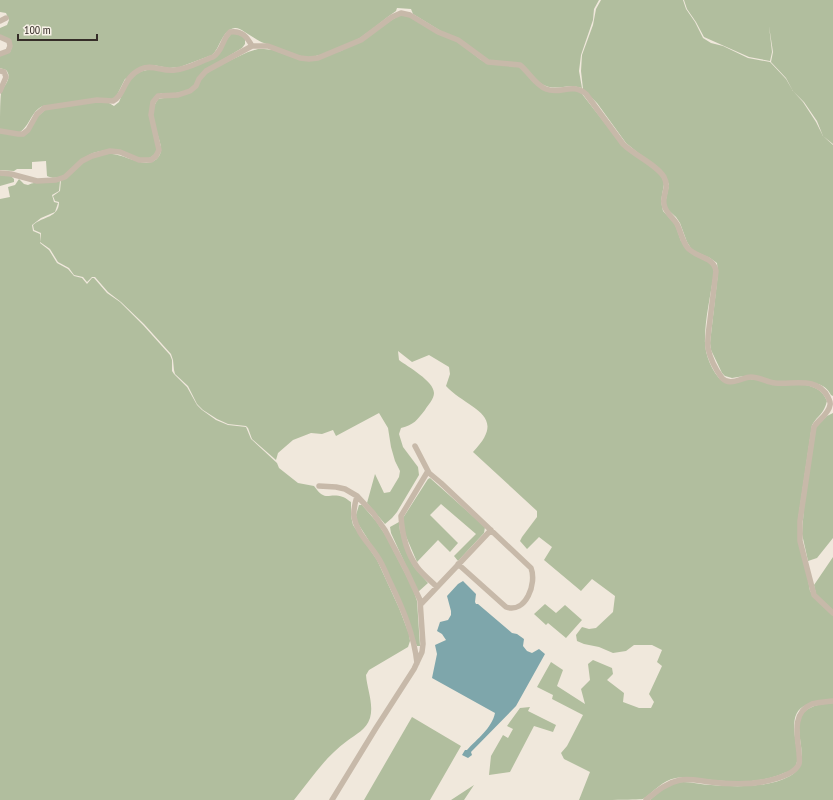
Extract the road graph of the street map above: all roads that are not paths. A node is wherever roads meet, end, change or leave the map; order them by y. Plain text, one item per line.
1 (6, 18) dead end
2 (0, 21) edge
3 (0, 37) edge
4 (252, 46) junction
5 (0, 54) edge
6 (0, 71) edge
7 (0, 91) edge
8 (0, 131) edge
9 (0, 173) edge
10 (415, 446) dead end
11 (428, 471) junction
12 (319, 486) dead end
13 (357, 496) junction
14 (491, 530) junction
15 (458, 564) junction
16 (437, 587) junction
17 (421, 604) junction
18 (833, 613) edge
19 (417, 664) junction
20 (833, 701) edge
21 (332, 800) edge
22 (646, 800) edge

1 - 2 street
3 - 5 street
4 - 8 street
4 - 9 street
4 - 18 street
6 - 7 street
10 - 11 street
11 - 14 street
11 - 16 street
12 - 13 street
13 - 17 street
13 - 19 street
14 - 15 street
14 - 15 street
15 - 16 street
16 - 17 street
17 - 19 street
19 - 21 street
20 - 22 street

